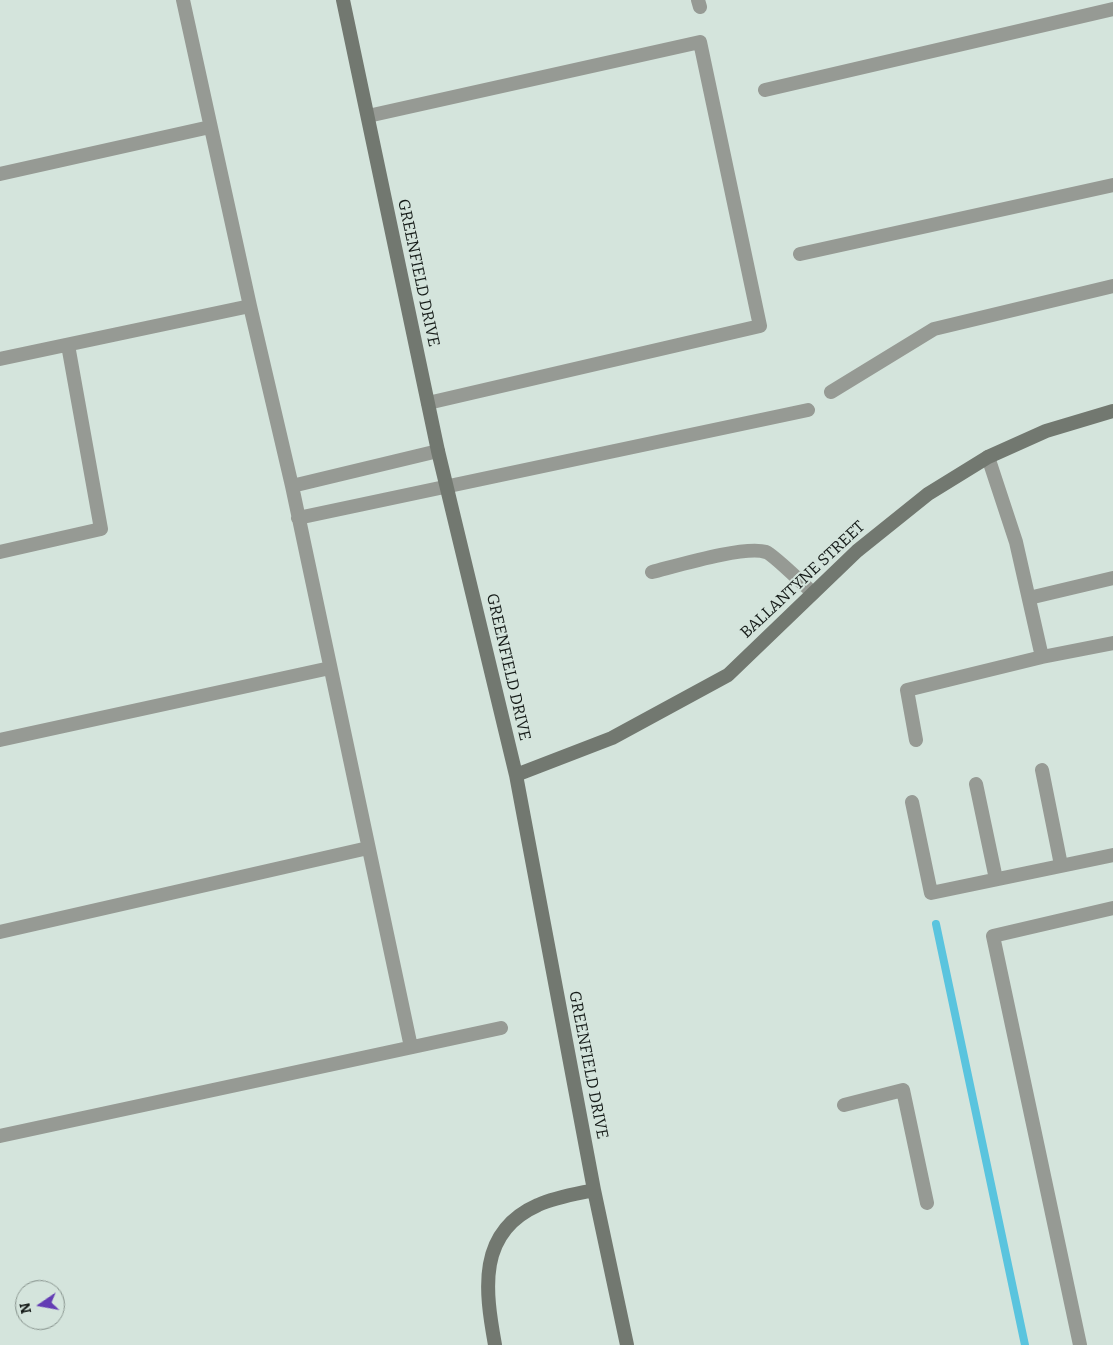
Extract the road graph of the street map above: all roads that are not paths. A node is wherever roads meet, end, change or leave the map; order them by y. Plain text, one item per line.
1 (183, 0) edge
2 (343, 0) edge
3 (1113, 9) edge
4 (765, 90) dead end
5 (368, 116) junction
6 (210, 127) junction
7 (0, 174) edge
8 (1113, 185) edge
9 (800, 254) dead end
10 (1113, 286) edge
11 (250, 306) junction
12 (68, 345) junction
13 (0, 359) edge
14 (831, 392) dead end
15 (428, 403) junction
16 (808, 410) dead end
17 (1113, 411) edge
18 (438, 451) junction
19 (988, 456) junction
20 (292, 486) junction
21 (447, 487) junction
22 (298, 518) junction
23 (0, 552) edge
24 (652, 572) dead end
25 (1113, 578) edge
26 (813, 593) junction
27 (1029, 598) junction
28 (1113, 643) edge
29 (1042, 657) junction
30 (330, 668) junction
31 (0, 740) edge
32 (916, 740) dead end
33 (1042, 770) dead end
34 (516, 775) junction
35 (976, 784) dead end
36 (912, 802) dead end
37 (368, 848) junction
38 (1113, 855) edge
39 (1061, 865) junction
40 (996, 879) junction
41 (1113, 908) edge
42 (0, 932) edge
43 (501, 1028) dead end
44 (410, 1047) junction
45 (844, 1104) dead end
46 (0, 1136) edge
47 (594, 1190) junction
48 (927, 1203) dead end
49 (495, 1345) edge
50 (627, 1345) edge
51 (1080, 1345) edge

1 - 6 street
2 - 5 main road, GREENFIELD DRIVE
3 - 4 street
5 - 15 main road, GREENFIELD DRIVE
5 - 15 street
6 - 7 street
6 - 11 street
8 - 9 street
10 - 14 street
11 - 12 street
11 - 20 street
12 - 13 street
12 - 23 street
15 - 18 main road, GREENFIELD DRIVE
16 - 21 street
17 - 19 main road, BALLANTYNE STREET
18 - 20 street
18 - 21 main road, GREENFIELD DRIVE
19 - 26 main road, BALLANTYNE STREET
19 - 27 street
20 - 22 street
21 - 22 street
21 - 34 main road, GREENFIELD DRIVE
22 - 30 street
24 - 26 street
25 - 27 street
26 - 34 main road, BALLANTYNE STREET
27 - 29 street
28 - 29 street
29 - 32 street
30 - 31 street
30 - 37 street
33 - 39 street
34 - 47 main road, GREENFIELD DRIVE
35 - 40 street
36 - 40 street
37 - 42 street
37 - 44 street
38 - 39 street
39 - 40 street
41 - 51 street
43 - 44 street
44 - 46 street
45 - 48 street
47 - 49 main road
47 - 50 main road, GREENFIELD DRIVE

